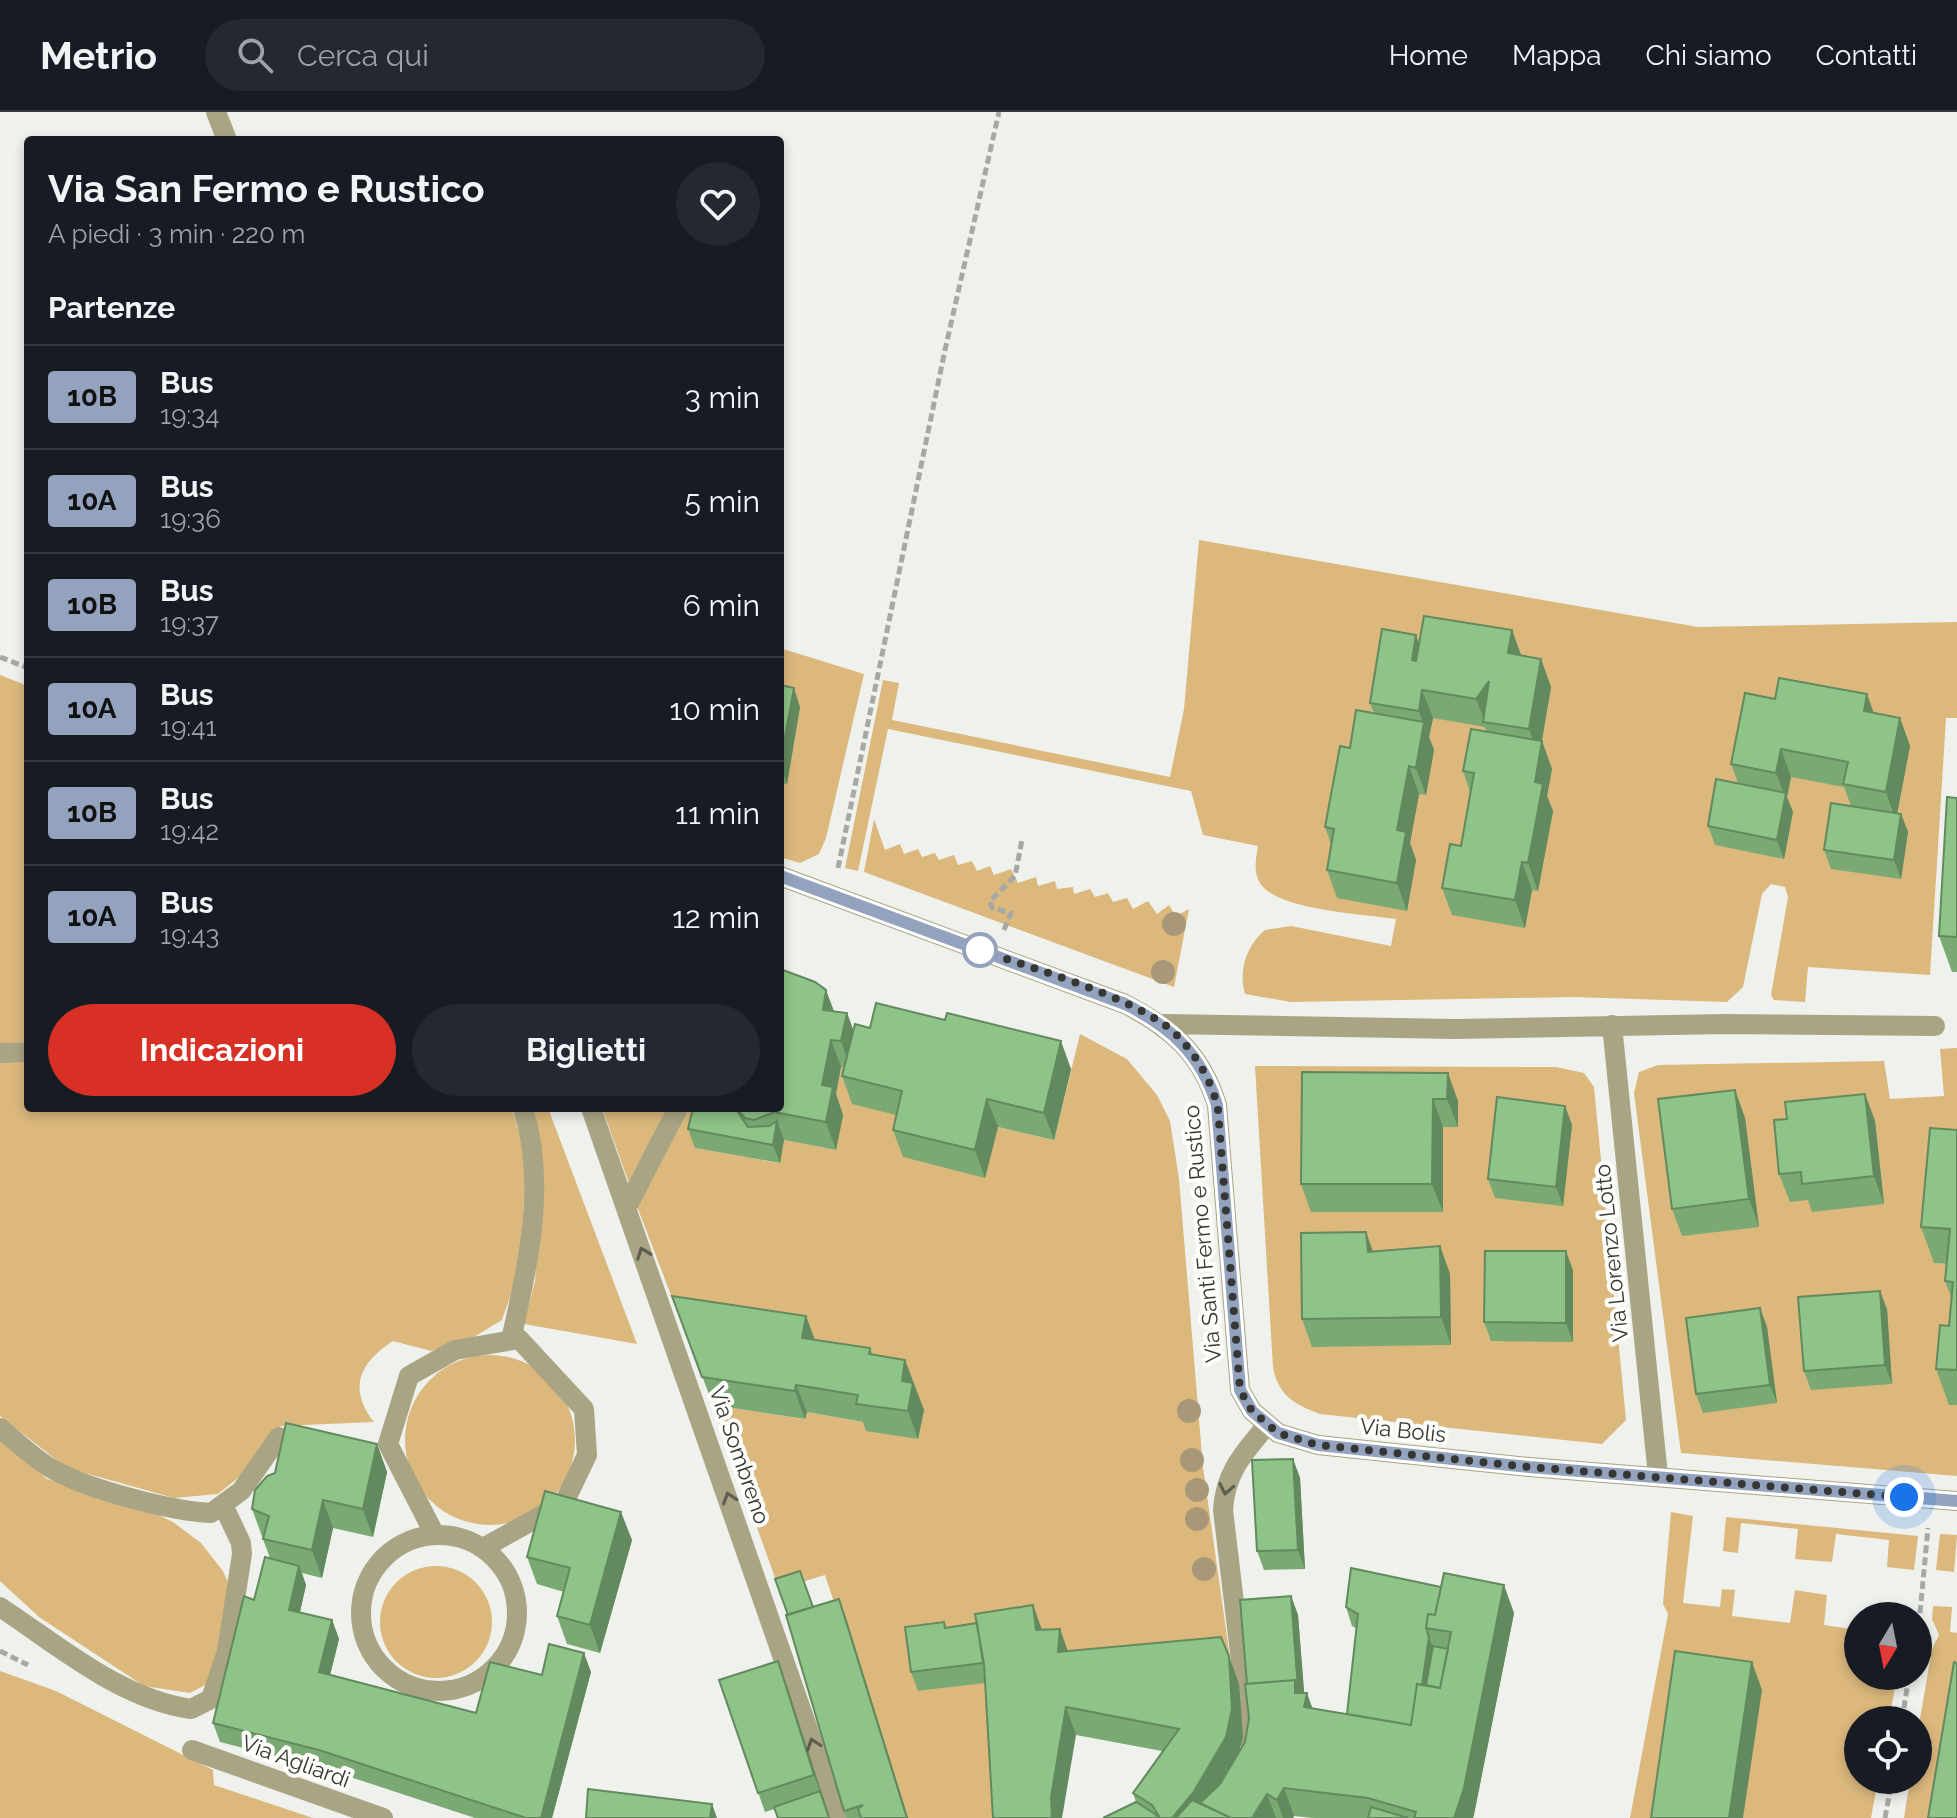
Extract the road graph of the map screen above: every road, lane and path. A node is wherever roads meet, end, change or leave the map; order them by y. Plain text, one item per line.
1 (216, 112) edge
2 (999, 112) edge
3 (225, 136) edge
4 (0, 657) edge
5 (24, 666) edge
6 (1022, 840) dead end
7 (784, 878) edge
8 (832, 896) junction
9 (990, 925) dead end
10 (1164, 1024) junction
11 (1612, 1025) junction
12 (1935, 1026) dead end
13 (24, 1052) edge
14 (0, 1053) edge
15 (524, 1112) edge
16 (592, 1112) edge
17 (676, 1112) edge
18 (627, 1207) junction
19 (511, 1340) junction
20 (1267, 1425) junction
21 (0, 1428) edge
22 (279, 1437) edge
23 (1658, 1476) junction
24 (1931, 1499) junction
25 (1957, 1501) edge
26 (224, 1507) junction
27 (435, 1535) junction
28 (483, 1548) junction
29 (1921, 1602) edge
30 (0, 1607) edge
31 (192, 1750) dead end
32 (1247, 1765) edge
33 (1889, 1794) edge
34 (383, 1818) edge
35 (839, 1818) edge
36 (1885, 1818) edge

1 - 3 street
2 - 8 path
4 - 5 path
6 - 9 path
7 - 8 street, Via Santi Fermo e Rustico
8 - 10 street, Via Santi Fermo e Rustico
10 - 11 street
10 - 20 street, Via Santi Fermo e Rustico
11 - 12 street
11 - 23 street, Via Lorenzo Lotto
13 - 14 street
15 - 19 street
16 - 18 street, Via Sombreno
17 - 18 street
35 -> 18 street, Via Sombreno
19 - 27 street
19 - 28 street
20 - 23 street, Via Bolis
20 -> 32 street
21 - 26 street
22 - 26 street
23 - 24 street, Via Bolis
24 - 25 street, Via Bolis
24 - 29 path
26 - 30 street
27 - 28 street
27 - 28 street
31 - 34 street, Via Agliardi
33 - 36 path

